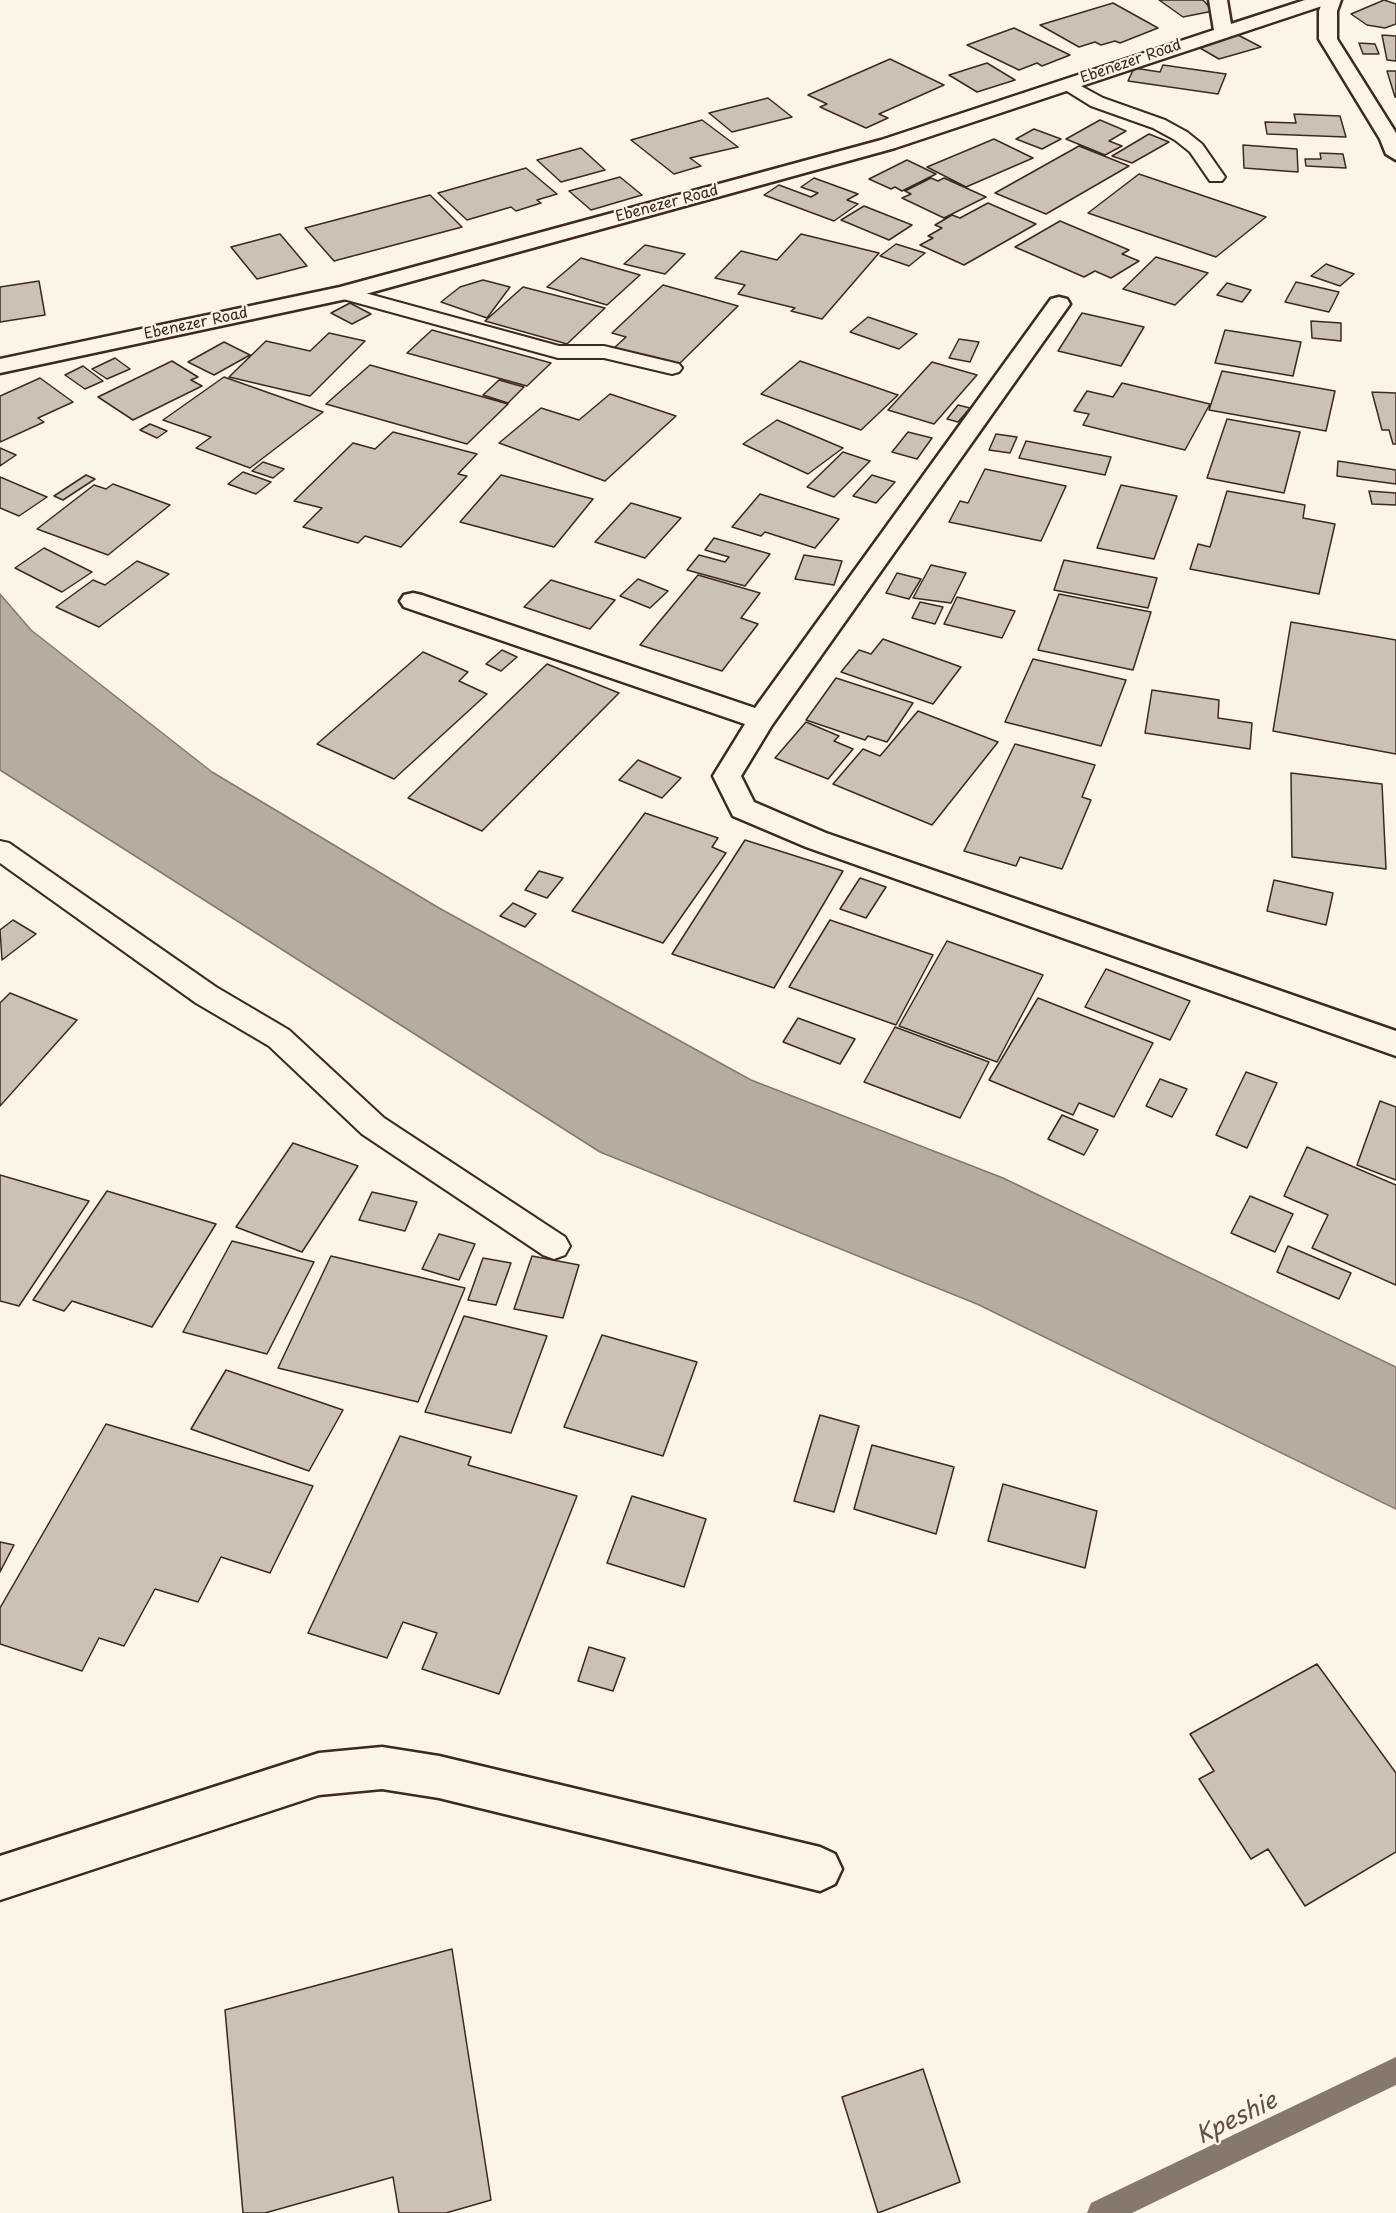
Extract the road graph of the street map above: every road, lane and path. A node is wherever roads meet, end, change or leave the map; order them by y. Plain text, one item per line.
1 (1218, 0) edge
2 (1322, 0) edge
3 (1332, 0) edge
4 (1223, 31) junction
5 (1068, 84) junction
6 (1396, 154) edge
7 (1216, 177) dead end
8 (343, 293) junction
9 (1059, 304) dead end
10 (0, 366) edge
11 (672, 368) dead end
12 (413, 601) dead end
13 (761, 720) junction
14 (0, 850) edge
15 (1396, 1044) edge
16 (554, 1246) dead end
17 (820, 1869) dead end
18 (0, 1878) edge

1 - 4 street
2 - 4 street, Ebenezer Road
3 - 6 street
4 - 5 street, Ebenezer Road
5 - 7 lane
5 - 8 street, Ebenezer Road
8 - 10 street, Ebenezer Road
8 - 11 lane
9 - 13 street
12 - 13 street
13 - 15 street
14 - 16 lane
17 - 18 street

